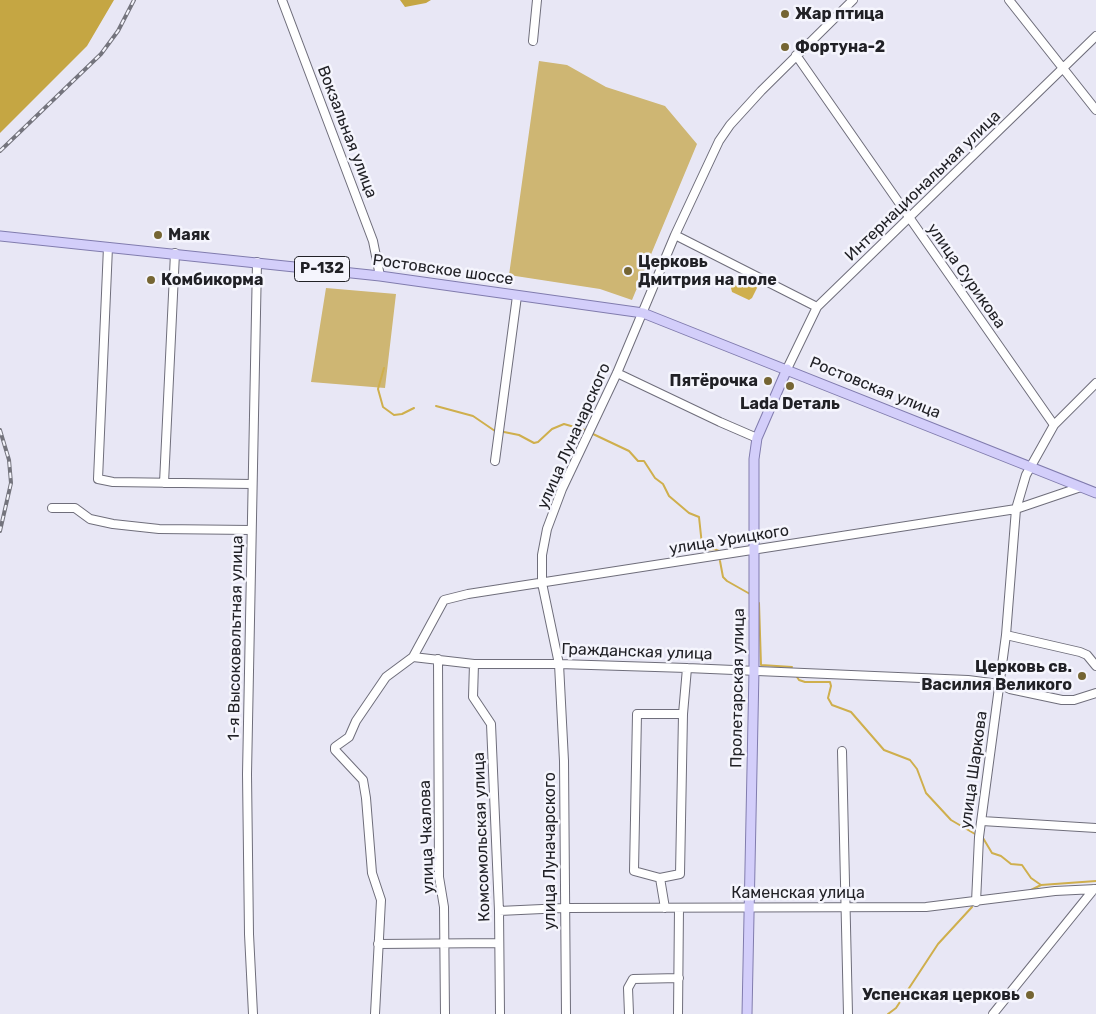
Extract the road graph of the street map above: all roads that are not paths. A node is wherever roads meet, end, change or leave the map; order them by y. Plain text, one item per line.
1 (282, 0) edge
2 (537, 0) edge
3 (852, 0) edge
4 (1009, 0) edge
5 (1096, 36) edge
6 (533, 41) dead end
7 (796, 55) junction
8 (1063, 68) junction
9 (1096, 110) edge
10 (910, 219) junction
11 (0, 236) edge
12 (675, 236) junction
13 (108, 247) junction
14 (175, 254) junction
15 (257, 262) junction
16 (380, 276) junction
17 (517, 296) junction
18 (817, 307) junction
19 (643, 313) junction
20 (787, 369) junction
21 (617, 373) junction
22 (1096, 383) edge
23 (1054, 425) junction
24 (757, 438) junction
25 (495, 461) dead end
26 (1033, 467) junction
27 (164, 483) junction
28 (252, 484) junction
29 (1081, 487) junction
30 (1096, 493) edge
31 (52, 508) dead end
32 (1016, 509) junction
33 (251, 530) junction
34 (755, 551) junction
35 (542, 583) junction
36 (1006, 635) junction
37 (413, 657) junction
38 (438, 659) junction
39 (474, 664) junction
40 (559, 664) junction
41 (1096, 666) edge
42 (687, 668) junction
43 (754, 670) junction
44 (999, 684) junction
45 (1096, 693) edge
46 (684, 714) junction
47 (842, 751) dead end
48 (982, 821) junction
49 (1096, 828) edge
50 (660, 878) junction
51 (1095, 889) edge
52 (976, 902) junction
53 (750, 906) junction
54 (844, 907) junction
55 (564, 908) junction
56 (665, 908) junction
57 (679, 908) junction
58 (499, 911) junction
59 (444, 943) junction
60 (499, 943) junction
61 (378, 944) junction
62 (679, 978) junction
63 (253, 1014) edge
64 (375, 1014) edge
65 (445, 1014) edge
66 (500, 1014) edge
67 (566, 1014) edge
68 (629, 1014) edge
69 (678, 1014) edge
70 (747, 1014) edge
71 (848, 1014) edge
72 (993, 1014) edge

1 - 16 street, Вокзальная улица
2 - 6 street
3 - 7 street, улица Луначарского
4 - 8 street
5 - 8 street, Интернациональная улица
7 - 10 street, улица Сурикова
7 - 12 street, улица Луначарского
8 - 9 street
8 - 10 street, Интернациональная улица
10 - 18 street, Интернациональная улица
10 - 23 street, улица Сурикова
11 - 13 main road, Ростовское шоссе / Р-132
12 - 18 street
12 - 19 street, улица Луначарского
13 - 14 main road, Ростовское шоссе / Р-132
13 - 27 street
14 - 15 main road, Ростовское шоссе / Р-132
14 - 27 street
15 - 16 main road, Ростовское шоссе / Р-132
15 - 28 street, 1-я Высоковольтная улица
16 - 17 main road, Ростовское шоссе / Р-132
17 - 19 main road, Ростовское шоссе / Р-132
17 - 25 street
18 - 20 street, Интернациональная улица
19 - 20 main road, Ростовская улица
19 - 21 street, улица Луначарского
20 - 24 main road, Пролетарская улица
20 - 26 main road, Ростовская улица
21 - 24 street
21 - 35 street, улица Луначарского
22 - 23 street
23 - 26 street
24 - 34 main road, Пролетарская улица
26 - 29 main road, Ростовская улица
26 - 32 street, улица Шаркова
27 - 28 street
28 - 33 street, 1-я Высоковольтная улица
29 - 30 main road, Ростовская улица
29 - 32 street, улица Урицкого
31 - 33 street
32 - 34 street, улица Урицкого
32 - 36 street, улица Шаркова
33 - 63 street, 1-я Высоковольтная улица
34 - 35 street, улица Урицкого
34 - 43 main road, Пролетарская улица
35 - 37 street, улица Урицкого
35 - 40 street, улица Луначарского
36 - 41 street
36 - 44 street, улица Шаркова
37 - 38 street, Гражданская улица
37 - 61 street
38 - 39 street, Гражданская улица
38 - 59 street, улица Чкалова
39 - 40 street, Гражданская улица
39 - 58 street, Комсомольская улица
40 - 42 street, Гражданская улица
40 - 55 street, улица Луначарского
42 - 43 street, Гражданская улица
42 - 46 street
43 - 44 street, Гражданская улица
43 - 53 main road, Пролетарская улица
44 - 45 street, Гражданская улица
44 - 48 street, улица Шаркова
46 - 50 street
46 - 50 street
47 - 54 street
48 - 49 street
48 - 52 street, улица Шаркова
50 - 56 street
51 - 52 street, Каменская улица
51 - 72 street
52 - 54 street, Каменская улица
53 - 54 street, Каменская улица
53 - 57 street, Каменская улица
53 - 70 main road, Пролетарская улица
54 - 71 street
55 - 56 street, Каменская улица
55 - 58 street, Каменская улица
55 - 67 street, улица Луначарского
56 - 57 street, Каменская улица
57 - 62 street
58 - 60 street, Комсомольская улица
59 - 60 street
59 - 61 street
59 - 65 street, улица Чкалова
60 - 66 street, Комсомольская улица
61 - 64 street
62 - 68 street
62 - 69 street

